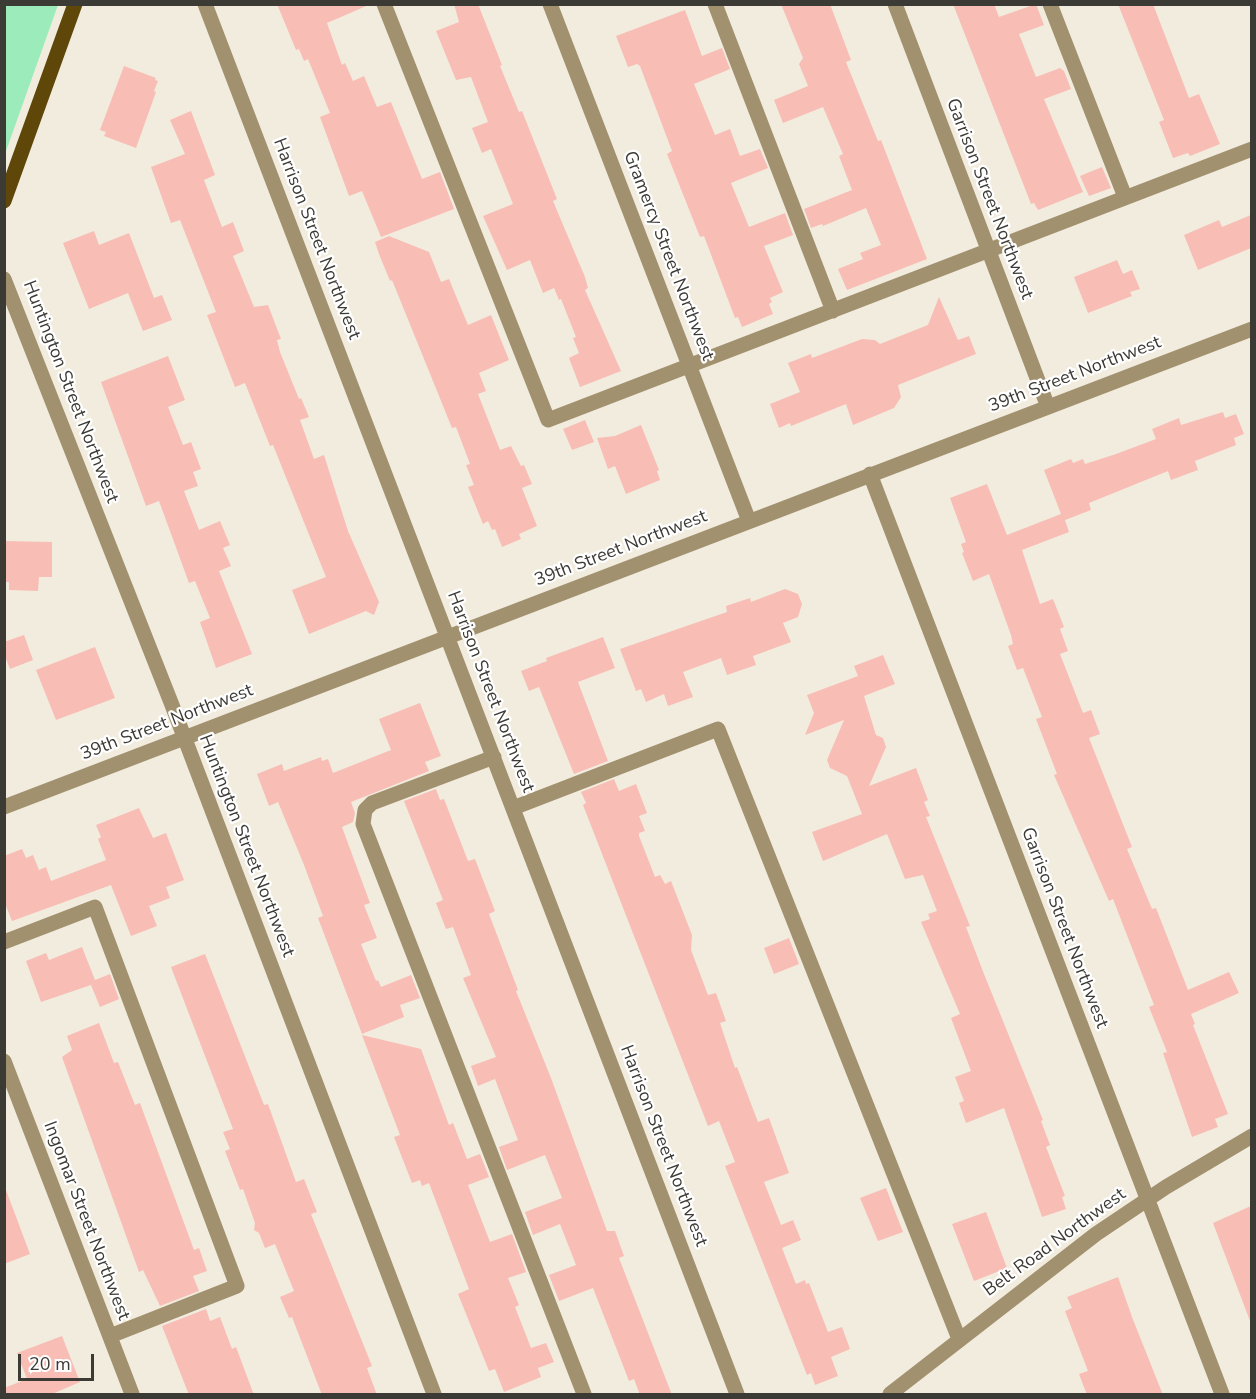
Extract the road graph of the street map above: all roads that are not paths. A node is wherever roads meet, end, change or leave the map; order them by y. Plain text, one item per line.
1 (75, 4) edge
2 (205, 4) edge
3 (384, 4) edge
4 (550, 4) edge
5 (715, 4) edge
6 (895, 4) edge
7 (1050, 4) edge
8 (1251, 148) edge
9 (1125, 197) junction
10 (4, 201) edge
11 (988, 251) junction
12 (4, 279) edge
13 (832, 311) junction
14 (1251, 329) edge
15 (689, 366) junction
16 (1048, 407) junction
17 (870, 474) junction
18 (749, 521) junction
19 (447, 636) junction
20 (184, 737) junction
21 (494, 757) junction
22 (4, 807) edge
23 (513, 808) junction
24 (4, 942) edge
25 (4, 1061) edge
26 (1251, 1136) edge
27 (1147, 1200) junction
28 (110, 1336) junction
29 (959, 1338) junction
30 (132, 1395) edge
31 (434, 1395) edge
32 (584, 1395) edge
33 (738, 1395) edge
34 (890, 1395) edge
35 (1222, 1395) edge

1 - 10 main road
2 - 19 street, Harrison Street Northwest
3 - 15 street
4 - 15 street, Gramercy Street Northwest
5 - 13 street
6 - 11 street, Garrison Street Northwest
7 - 9 street
8 - 9 street
9 - 11 street
11 - 13 street
11 - 16 street, Garrison Street Northwest
12 - 20 street, Huntington Street Northwest
13 - 15 street
14 - 16 street, 39th Street Northwest
15 - 18 street, Gramercy Street Northwest
16 - 17 street, 39th Street Northwest
17 - 18 street, 39th Street Northwest
17 - 27 street, Garrison Street Northwest
18 - 19 street, 39th Street Northwest
19 - 20 street, 39th Street Northwest
19 - 21 street, Harrison Street Northwest
20 - 22 street, 39th Street Northwest
20 - 31 street, Huntington Street Northwest
21 - 23 street, Harrison Street Northwest
21 - 32 street
23 - 29 street
23 - 33 street, Harrison Street Northwest
24 - 28 street
25 - 28 street, Ingomar Street Northwest
26 - 27 street, Belt Road Northwest
27 - 29 street, Belt Road Northwest
27 - 35 street, Garrison Street Northwest
28 - 30 street, Ingomar Street Northwest
29 - 34 street, Belt Road Northwest

